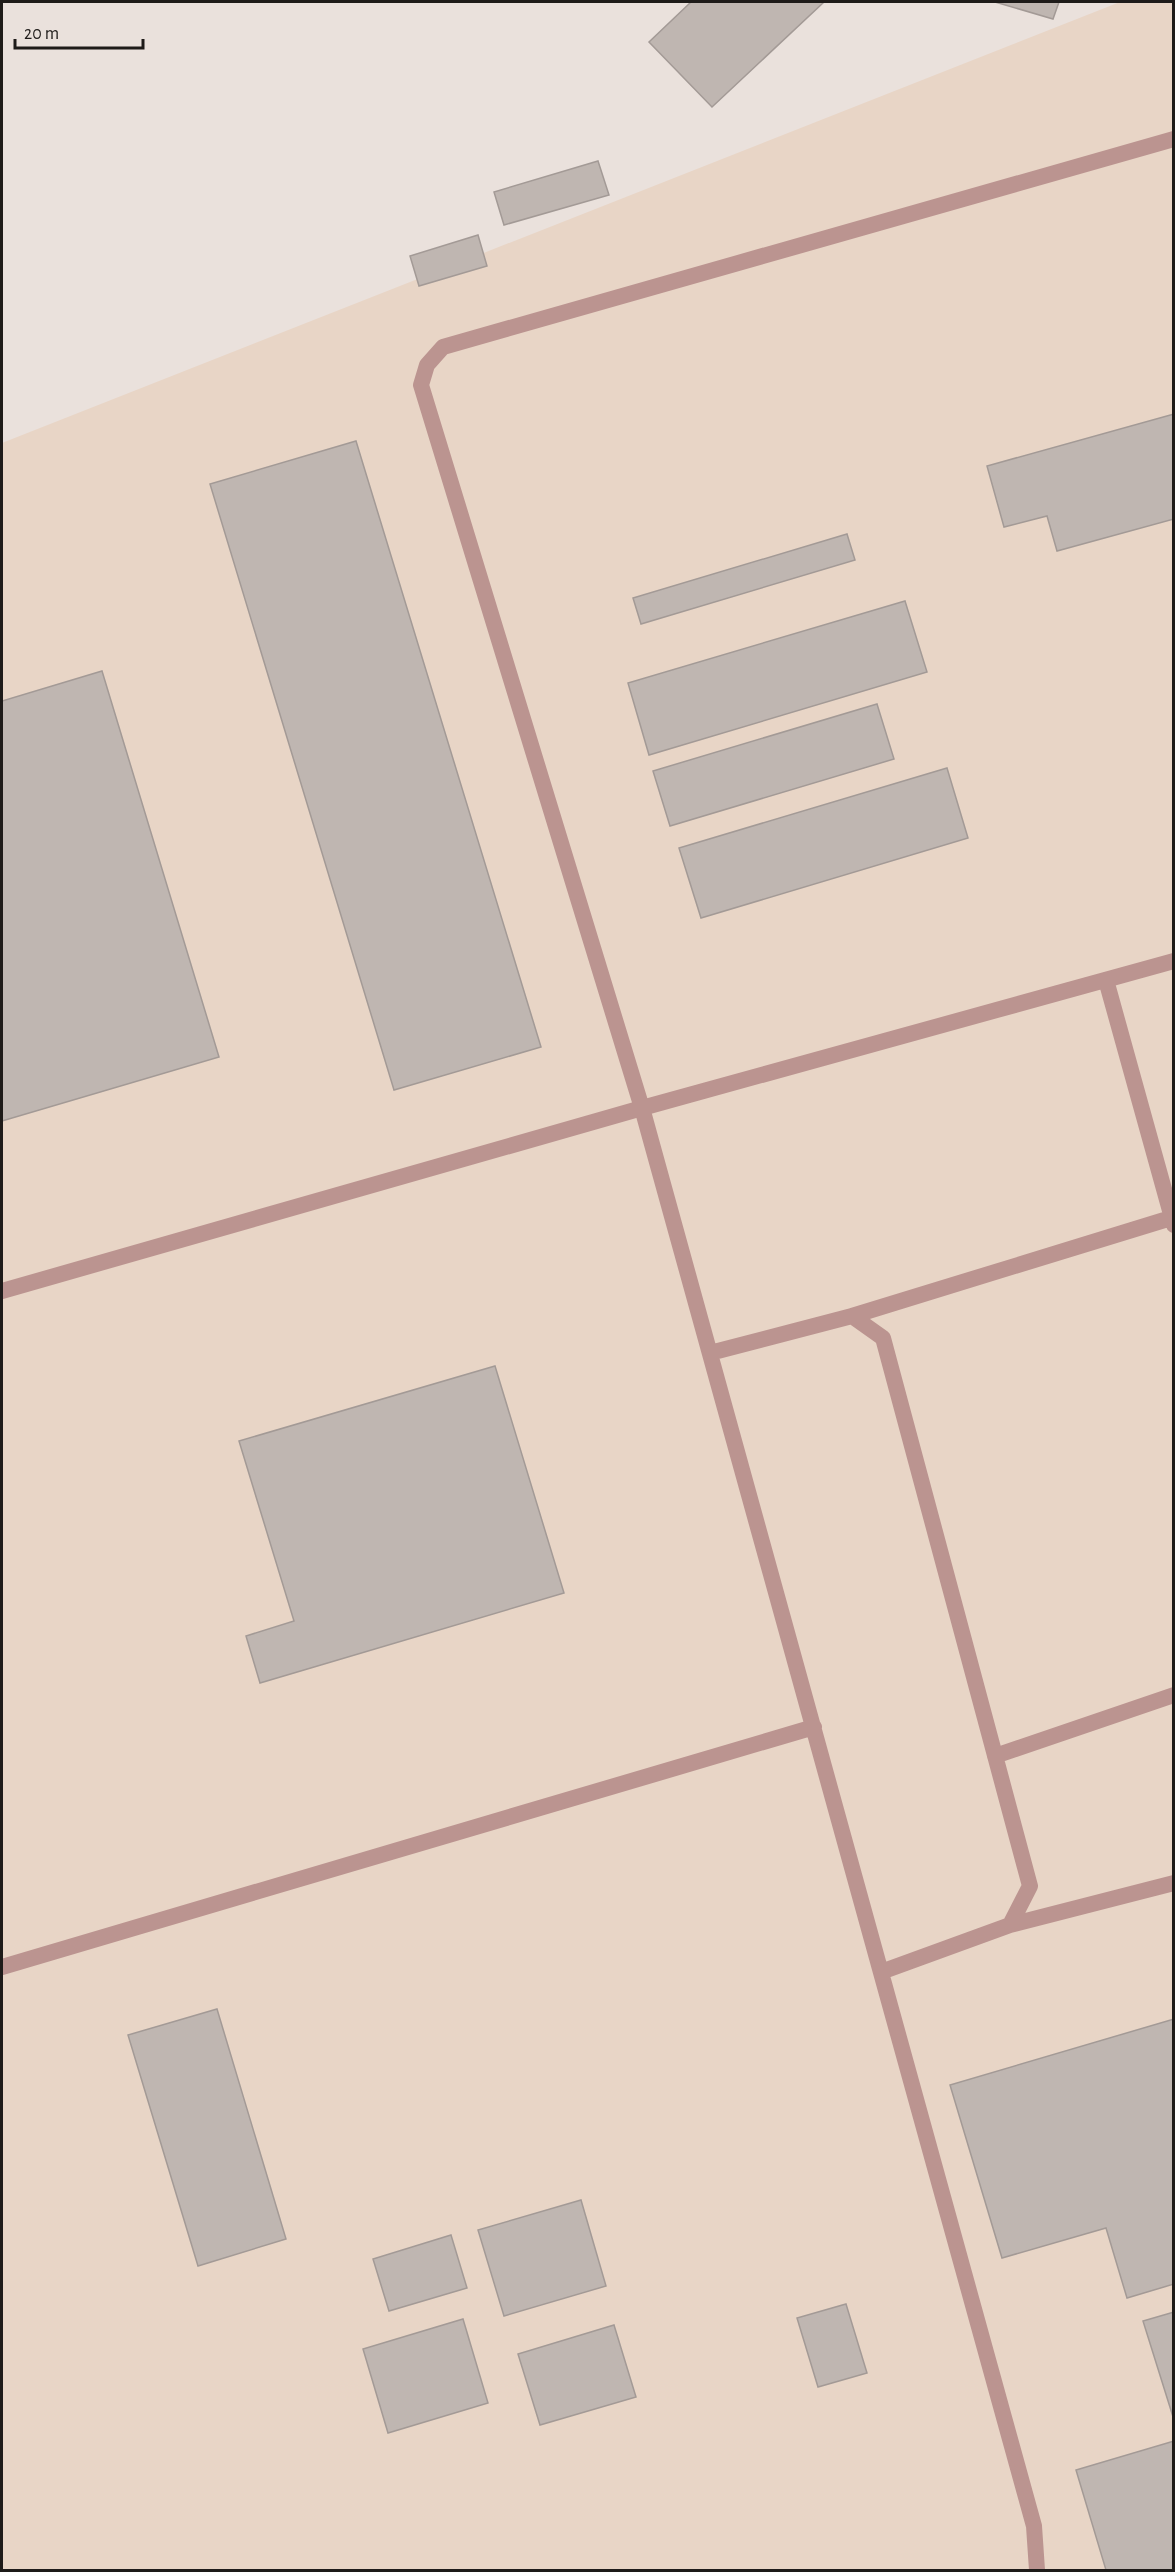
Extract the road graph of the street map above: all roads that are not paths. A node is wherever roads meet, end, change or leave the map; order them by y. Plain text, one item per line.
1 (1173, 139) edge
2 (1173, 961) edge
3 (1106, 980) junction
4 (642, 1108) junction
5 (1172, 1221) edge
6 (2, 1291) edge
7 (852, 1316) junction
8 (710, 1353) junction
9 (1173, 1695) edge
10 (814, 1727) junction
11 (994, 1756) junction
12 (1173, 1883) edge
13 (1010, 1925) junction
14 (2, 1967) edge
15 (881, 1972) junction
16 (1037, 2571) edge

1 - 4 lane
2 - 3 lane
3 - 4 lane
3 - 5 lane
4 - 6 lane
4 - 8 lane
5 - 7 lane
7 - 8 lane
7 - 11 lane
8 - 10 lane
9 - 11 lane
10 - 14 lane
10 - 15 lane
11 - 13 lane
12 - 13 lane
13 - 15 lane
15 - 16 lane

